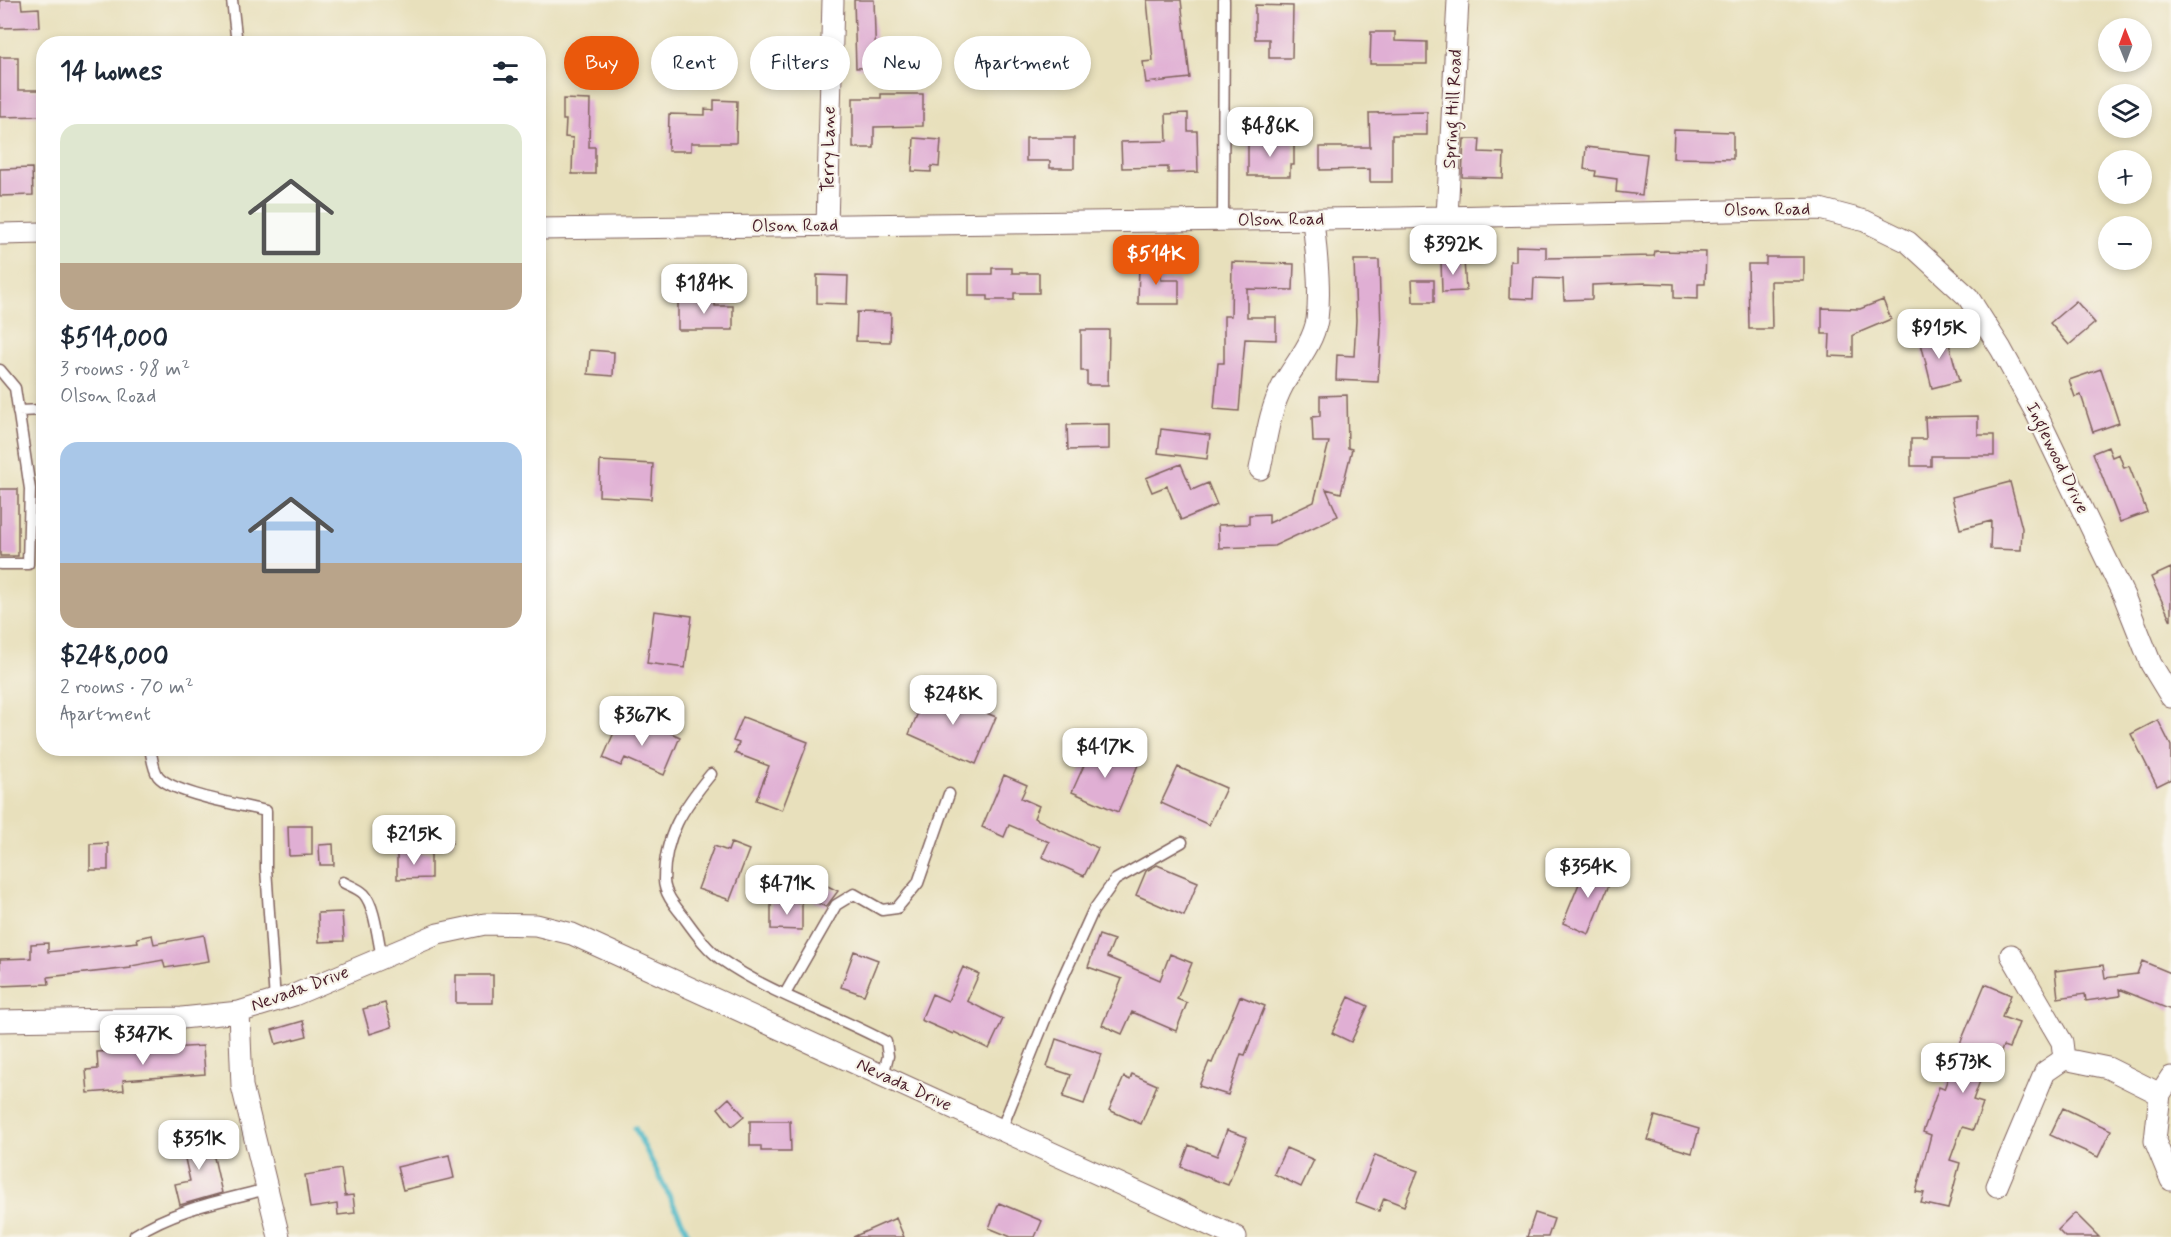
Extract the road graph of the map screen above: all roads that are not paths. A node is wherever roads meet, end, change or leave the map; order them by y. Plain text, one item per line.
1 (232, 0) edge
2 (833, 0) edge
3 (1224, 0) edge
4 (1458, 0) edge
5 (236, 36) edge
6 (1448, 217) junction
7 (1313, 219) junction
8 (1223, 220) junction
9 (827, 226) junction
10 (546, 229) edge
11 (36, 233) edge
12 (0, 234) edge
13 (1908, 242) joint
14 (0, 370) edge
15 (36, 410) edge
16 (18, 411) junction
17 (1260, 470) dead end
18 (0, 564) edge
19 (2171, 697) edge
20 (152, 756) edge
21 (711, 774) dead end
22 (949, 794) dead end
23 (1182, 842) dead end
24 (343, 882) dead end
25 (2011, 955) dead end
26 (382, 957) junction
27 (785, 994) junction
28 (276, 1000) junction
29 (239, 1012) junction
30 (0, 1021) edge
31 (2064, 1059) junction
32 (883, 1076) junction
33 (2166, 1086) edge
34 (1001, 1130) junction
35 (2171, 1180) edge
36 (1997, 1186) dead end
37 (267, 1189) junction
38 (135, 1235) dead end
39 (279, 1237) edge
40 (1236, 1237) edge

1 - 5 lane
2 - 9 street, Terry Lane
3 - 8 lane
4 - 6 street, Spring Hill Road
6 - 7 street, Olson Road
6 - 13 street, Olson Road
7 - 8 street, Olson Road
7 - 17 street
8 - 9 street, Olson Road
9 - 10 street, Olson Road
11 - 12 street
13 - 19 street, Inglewood Drive
14 - 16 lane
15 - 16 lane
16 - 18 lane
20 - 28 lane
21 - 27 lane
22 - 27 lane
23 - 34 lane
24 - 26 lane
25 - 31 street
26 - 28 street, Nevada Drive
26 - 32 street, Nevada Drive
27 - 32 lane
28 - 29 street, Nevada Drive
29 - 30 street, Nevada Drive
29 - 37 street
31 - 33 street
31 - 36 street
32 - 34 street, Nevada Drive
33 - 35 street
34 - 40 street, Nevada Drive
37 - 38 lane
37 - 39 street

